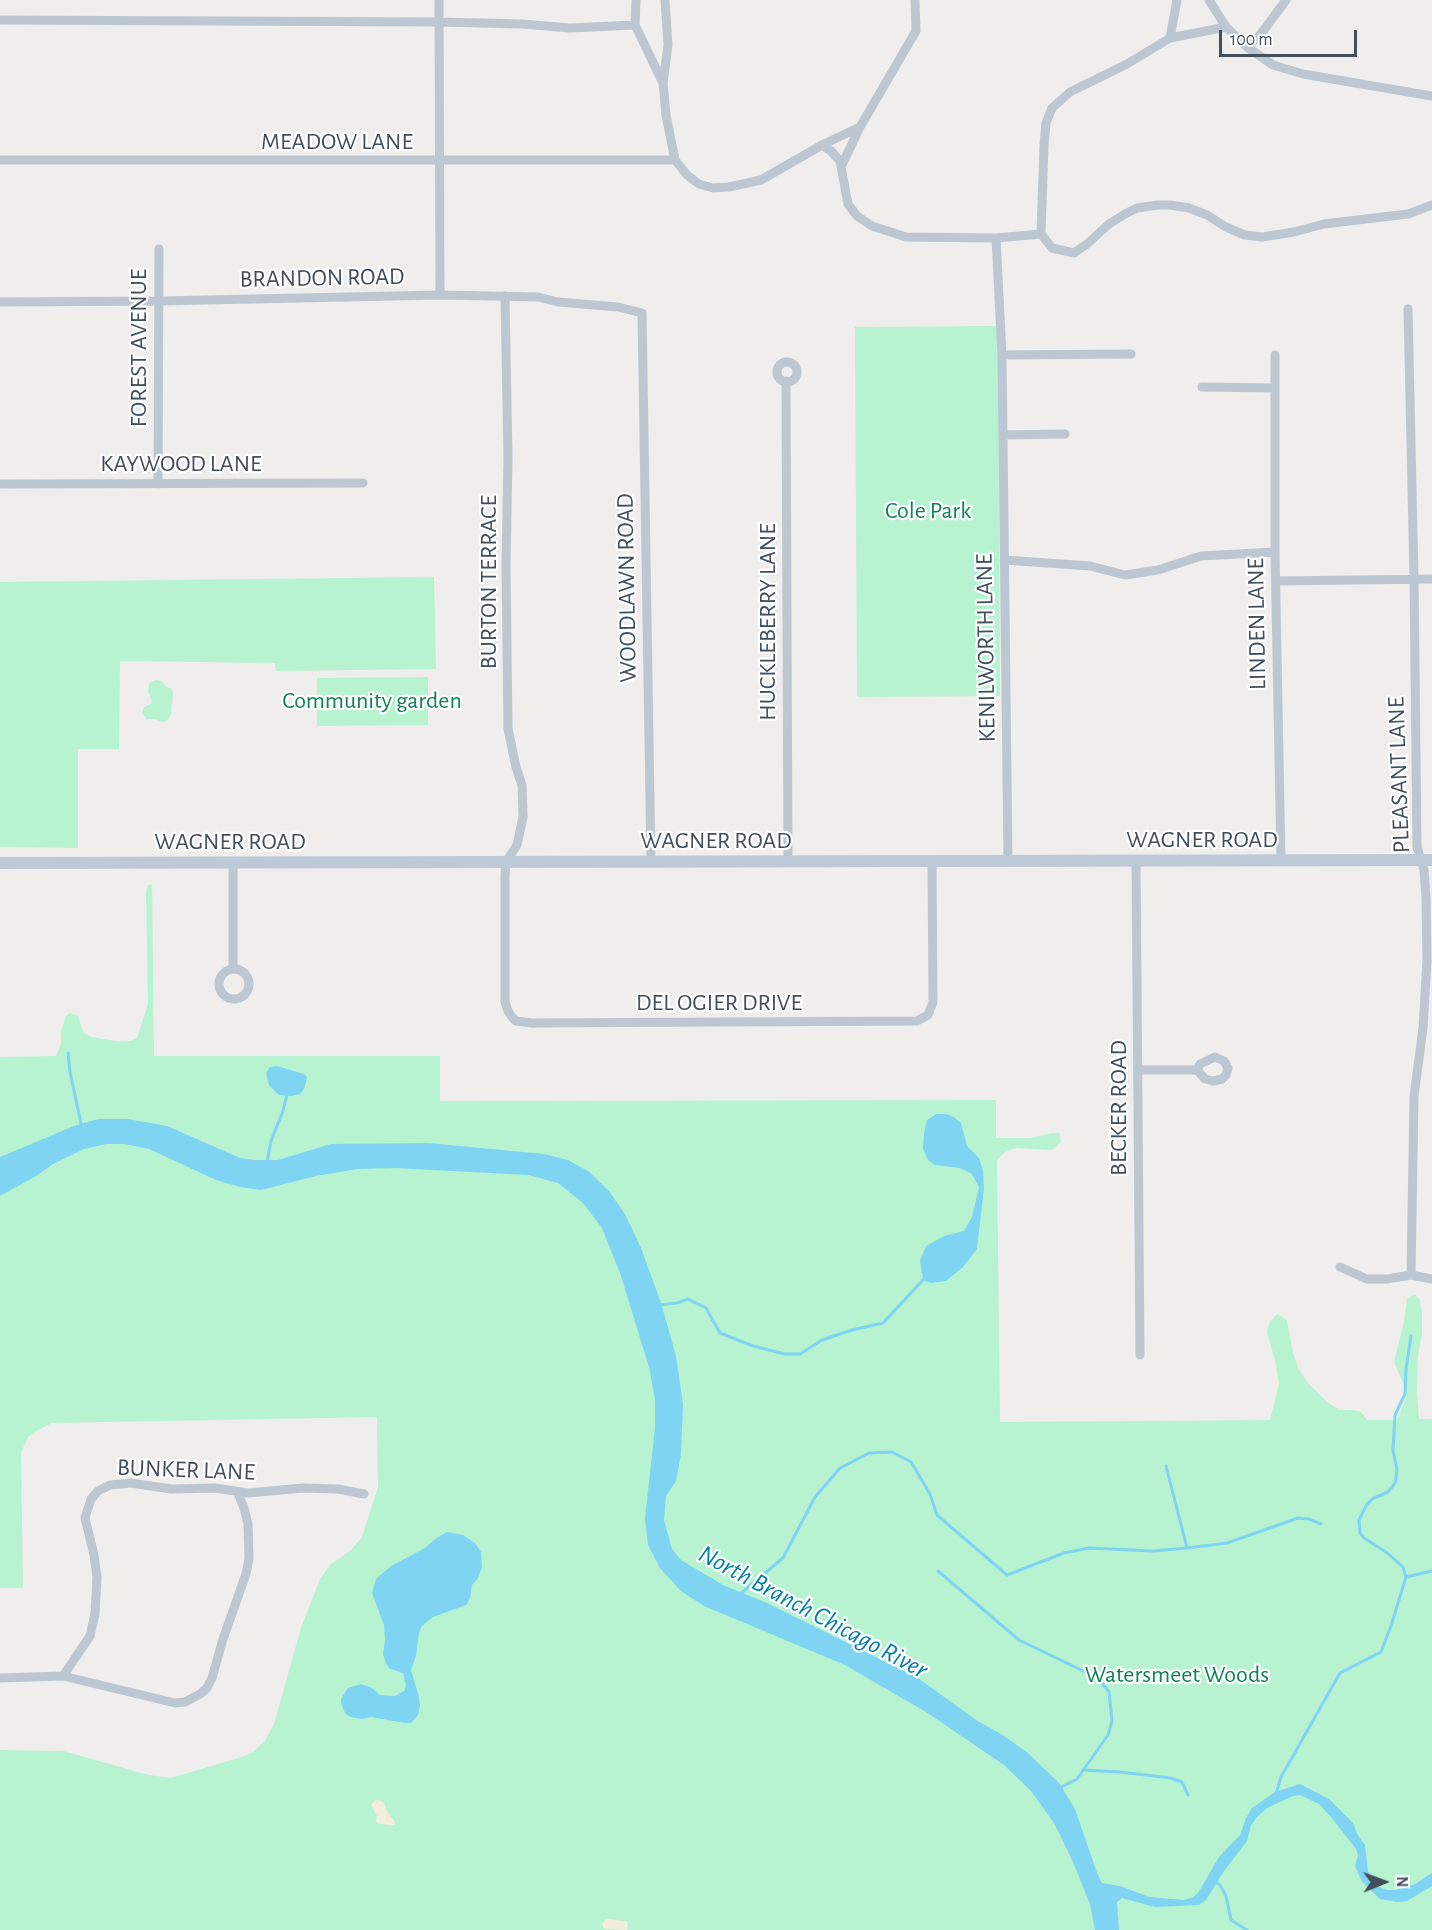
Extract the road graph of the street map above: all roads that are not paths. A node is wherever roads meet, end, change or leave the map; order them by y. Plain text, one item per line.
1 (439, 0) edge
2 (636, 0) edge
3 (665, 0) edge
4 (915, 0) edge
5 (1177, 0) edge
6 (1209, 0) edge
7 (1286, 0) edge
8 (0, 20) edge
9 (439, 22) junction
10 (635, 25) junction
11 (1226, 27) junction
12 (1170, 38) junction
13 (1247, 47) junction
14 (663, 83) junction
15 (1432, 96) edge
16 (860, 127) junction
17 (822, 145) junction
18 (0, 160) edge
19 (675, 160) junction
20 (441, 161) junction
21 (841, 167) junction
22 (1432, 205) edge
23 (1041, 234) junction
24 (996, 238) junction
25 (159, 249) dead end
26 (440, 295) junction
27 (505, 296) junction
28 (159, 301) junction
29 (0, 302) edge
30 (1408, 309) dead end
31 (642, 313) joint
32 (1131, 354) dead end
33 (1002, 355) junction
34 (1275, 355) dead end
35 (786, 381) dead end
36 (1202, 387) dead end
37 (1275, 388) junction
38 (1065, 434) dead end
39 (1003, 435) junction
40 (363, 483) dead end
41 (0, 484) edge
42 (158, 484) junction
43 (1275, 552) junction
44 (1004, 560) junction
45 (1414, 578) junction
46 (1432, 579) edge
47 (1276, 581) junction
48 (1426, 860) edge
49 (932, 861) junction
50 (1008, 861) junction
51 (1136, 861) junction
52 (1281, 861) junction
53 (506, 862) junction
54 (651, 862) junction
55 (788, 862) junction
56 (0, 863) edge
57 (233, 863) junction
58 (233, 969) dead end
59 (1138, 1070) junction
60 (1197, 1071) dead end
61 (1340, 1267) dead end
62 (1411, 1275) junction
63 (1432, 1279) edge
64 (1140, 1355) dead end
65 (238, 1492) junction
66 (364, 1494) dead end
67 (63, 1676) junction
68 (0, 1678) edge

1 - 9 street
2 - 10 street
3 - 14 street
4 - 16 street
5 - 12 street
6 - 11 street
7 - 13 street
8 - 9 street
9 - 10 street
9 - 20 street
10 - 14 street
11 - 12 street
11 - 13 street
12 - 23 street
13 - 15 street
14 - 19 street
16 - 17 street
16 - 21 street
17 - 19 street
17 - 21 street
18 - 20 street, MEADOW LANE
19 - 20 street, MEADOW LANE
20 - 26 street
21 - 24 street
22 - 23 street
23 - 24 street
24 - 33 street, KENILWORTH LANE
25 - 28 street, FOREST AVENUE
26 - 27 street, BRANDON ROAD
26 - 28 street, BRANDON ROAD
27 - 31 street, BRANDON ROAD
27 - 53 street, BURTON TERRACE
28 - 29 street, BRANDON ROAD
28 - 42 street, FOREST AVENUE
30 - 45 street, PLEASANT LANE
31 - 54 street, WOODLAWN ROAD
32 - 33 street
33 - 39 street, KENILWORTH LANE
34 - 37 street, LINDEN LANE
35 - 55 street, HUCKLEBERRY LANE
36 - 37 street
37 - 43 street, LINDEN LANE
38 - 39 street
39 - 44 street, KENILWORTH LANE
40 - 42 street, KAYWOOD LANE
41 - 42 street, KAYWOOD LANE
43 - 44 street
43 - 47 street, LINDEN LANE
44 - 50 street, KENILWORTH LANE
45 - 46 street
45 - 47 street
45 - 48 street, PLEASANT LANE
47 - 52 street, LINDEN LANE
48 - 52 street, WAGNER ROAD
48 - 62 street, PLEASANT LANE
49 - 50 street, WAGNER ROAD
49 - 53 street, DEL OGIER DRIVE
49 - 55 street, WAGNER ROAD
50 - 51 street, WAGNER ROAD
51 - 52 street, WAGNER ROAD
51 - 59 street, BECKER ROAD
53 - 54 street, WAGNER ROAD
53 - 57 street, WAGNER ROAD
54 - 55 street, WAGNER ROAD
56 - 57 street, WAGNER ROAD
57 - 58 street
59 - 60 street
59 - 64 street, BECKER ROAD
61 - 62 street
62 - 63 street
65 - 66 street, BUNKER LANE
65 - 67 street, BUNKER LANE
65 - 67 street
67 - 68 street

